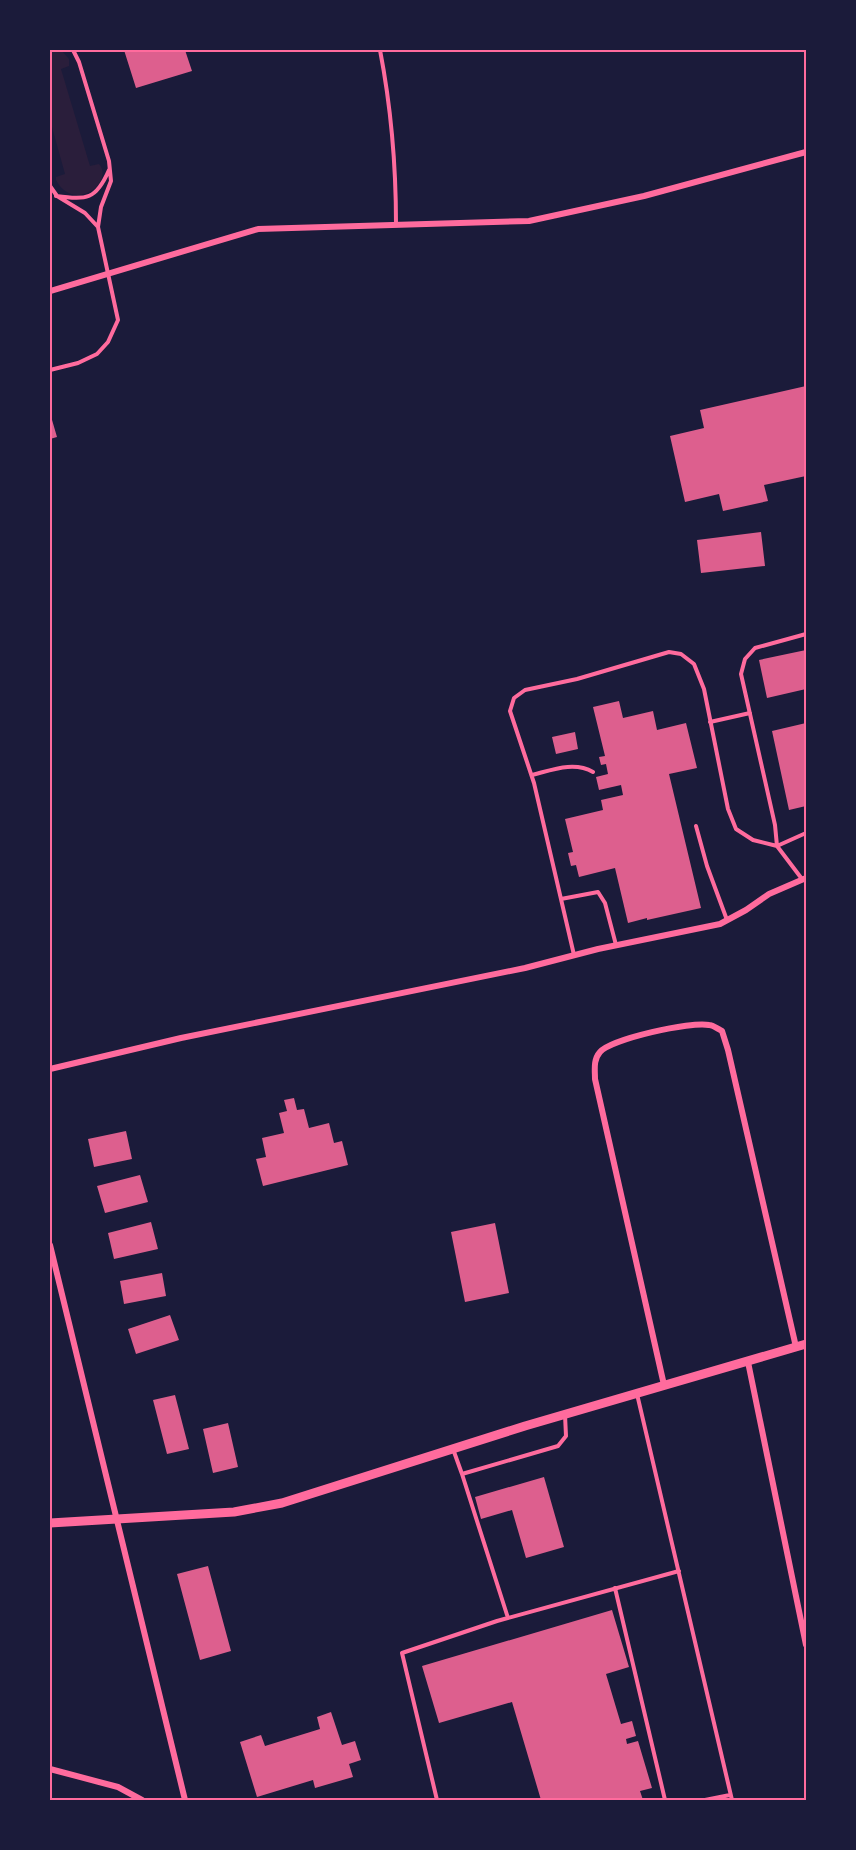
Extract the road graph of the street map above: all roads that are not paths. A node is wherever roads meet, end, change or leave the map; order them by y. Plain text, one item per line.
1 (73, 50) edge
2 (380, 50) edge
3 (807, 152) edge
4 (110, 168) junction
5 (50, 186) edge
6 (56, 196) junction
7 (396, 225) junction
8 (98, 227) junction
9 (109, 273) junction
10 (50, 291) edge
11 (50, 370) edge
12 (807, 634) edge
13 (750, 713) junction
14 (710, 723) junction
15 (593, 772) dead end
16 (532, 775) junction
17 (696, 826) dead end
18 (807, 833) edge
19 (777, 846) junction
20 (804, 878) edge
21 (561, 899) junction
22 (727, 920) junction
23 (615, 945) junction
24 (574, 955) junction
25 (50, 1069) edge
26 (50, 1245) edge
27 (807, 1344) edge
28 (796, 1347) junction
29 (748, 1362) junction
30 (664, 1385) junction
31 (637, 1393) junction
32 (564, 1414) junction
33 (453, 1449) junction
34 (462, 1474) junction
35 (115, 1519) junction
36 (50, 1523) edge
37 (679, 1571) junction
38 (615, 1588) junction
39 (508, 1618) junction
40 (807, 1645) edge
41 (50, 1769) edge
42 (730, 1795) junction
43 (142, 1800) edge
44 (185, 1800) edge
45 (437, 1800) edge
46 (665, 1800) edge
47 (705, 1800) edge
48 (732, 1800) edge

1 - 4 lane
2 - 7 lane
3 - 7 street
4 - 6 lane
4 - 8 lane
5 - 6 lane
6 - 8 lane
7 - 9 street
8 - 9 lane
9 - 10 street
9 - 11 lane
12 - 13 lane
13 - 14 lane
13 - 19 lane
14 - 16 lane
14 - 19 lane
15 - 16 lane
16 - 21 lane
17 - 22 lane
18 - 19 lane
19 - 20 lane
20 - 22 street
21 - 23 lane
21 - 24 lane
22 - 23 street
23 - 24 street
24 - 25 street
26 - 35 street
27 - 28 street
28 - 29 street
28 - 30 street
29 - 30 street
29 - 40 street
30 - 31 street
31 - 32 street
31 - 37 lane
32 - 33 street
32 - 34 lane
33 - 34 lane
33 - 35 street
34 - 39 lane
35 - 36 street
35 - 44 street
37 - 38 lane
37 - 42 lane
38 - 39 lane
38 - 46 lane
39 - 45 lane
41 - 43 street
42 - 47 lane
42 - 48 lane

